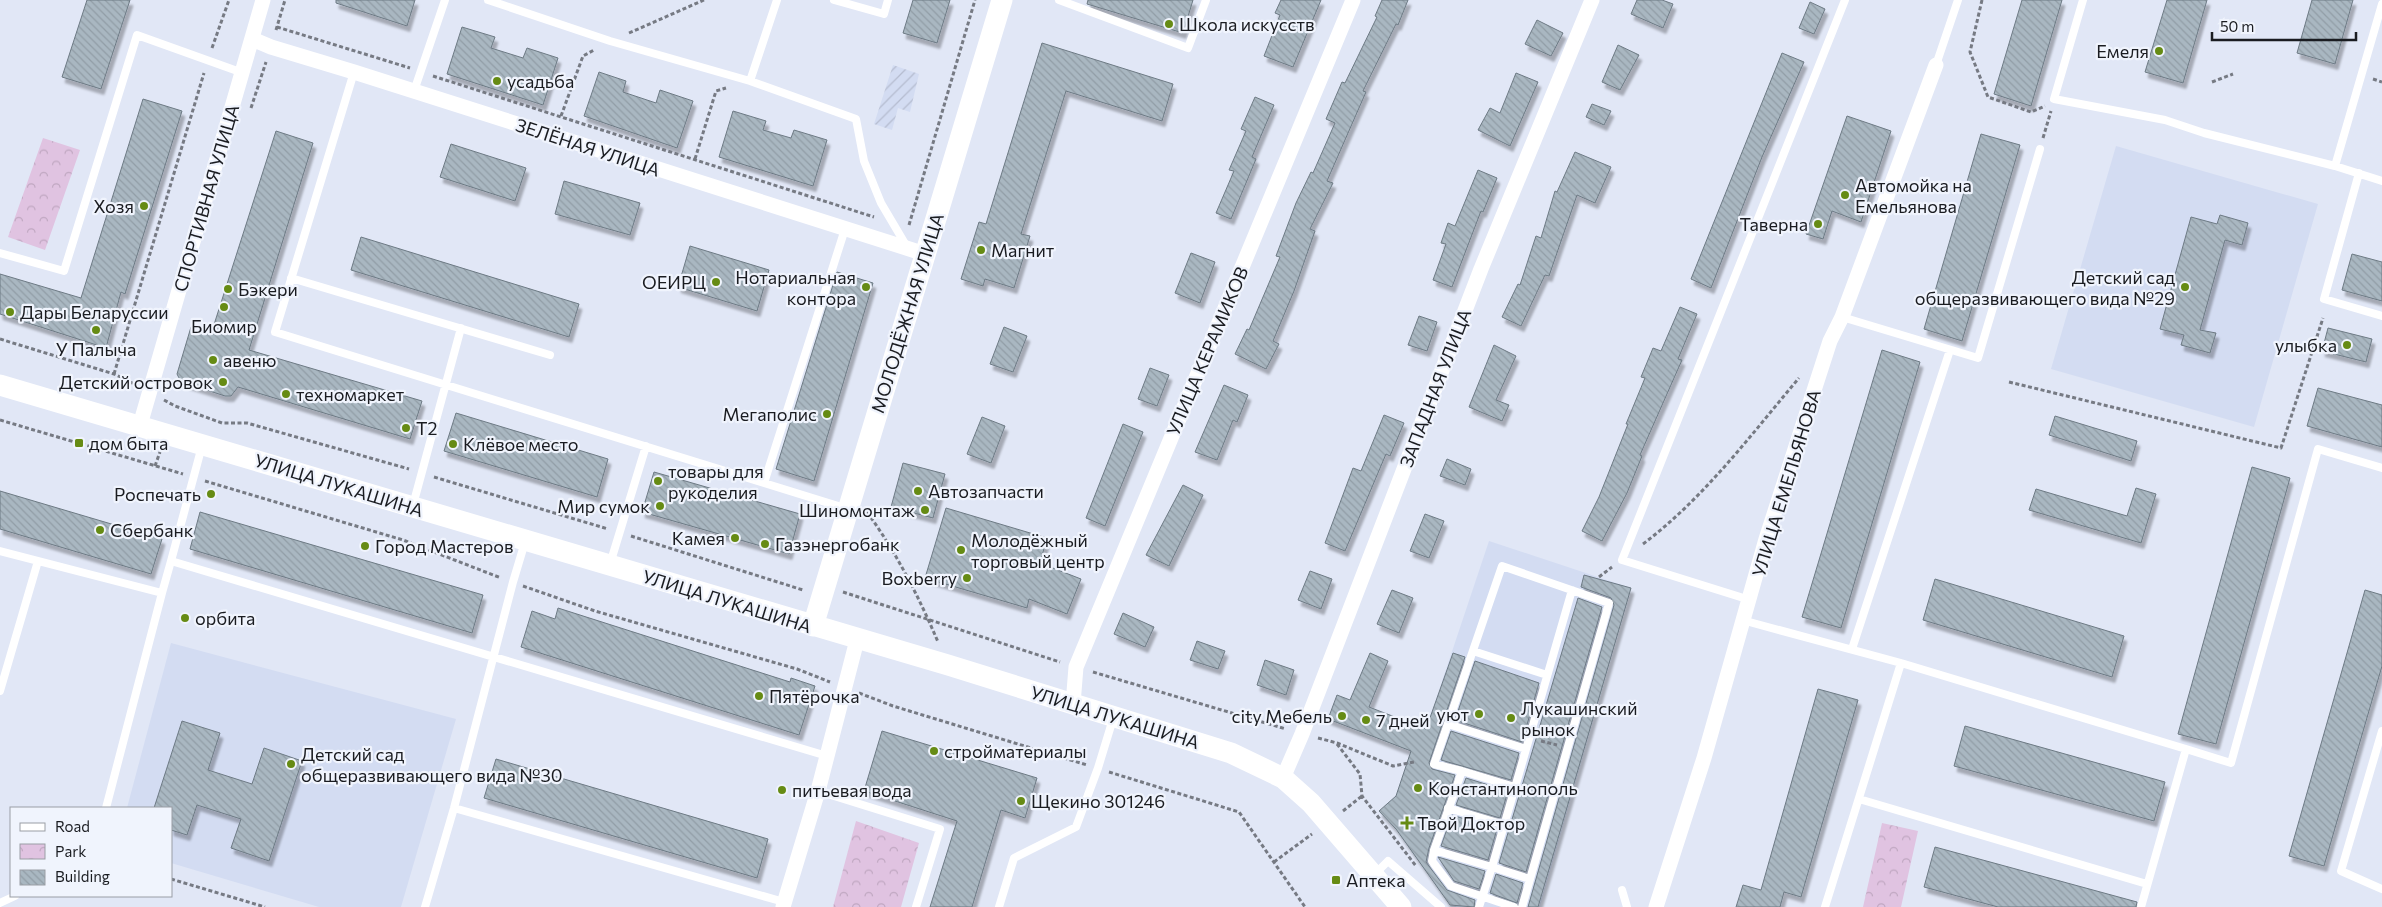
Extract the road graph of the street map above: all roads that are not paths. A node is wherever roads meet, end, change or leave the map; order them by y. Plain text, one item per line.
1 (264, 0) edge
2 (445, 0) edge
3 (488, 0) edge
4 (777, 0) edge
5 (834, 0) edge
6 (888, 0) edge
7 (1002, 0) edge
8 (1059, 0) edge
9 (1206, 0) edge
10 (1353, 0) edge
11 (1592, 0) edge
12 (1845, 0) edge
13 (1958, 0) edge
14 (2082, 0) edge
15 (1083, 4) edge
16 (2382, 4) edge
17 (252, 39) junction
18 (1936, 65) joint
19 (354, 72) junction
20 (243, 73) junction
21 (750, 81) junction
22 (414, 91) junction
23 (2040, 149) dead end
24 (2335, 166) junction
25 (2359, 174) junction
26 (2382, 181) edge
27 (846, 229) junction
28 (916, 252) junction
29 (0, 253) edge
30 (291, 278) junction
31 (2382, 316) edge
32 (1842, 317) junction
33 (461, 328) junction
34 (1950, 350) junction
35 (550, 355) dead end
36 (445, 384) junction
37 (0, 385) edge
38 (140, 425) junction
39 (202, 444) junction
40 (646, 446) junction
41 (2382, 468) edge
42 (764, 483) junction
43 (413, 507) junction
44 (848, 509) junction
45 (526, 540) junction
46 (0, 551) edge
47 (38, 561) junction
48 (171, 561) junction
49 (609, 566) junction
50 (1572, 590) junction
51 (162, 593) junction
52 (1750, 600) junction
53 (1742, 620) junction
54 (813, 626) junction
55 (857, 640) junction
56 (1852, 649) junction
57 (1473, 651) junction
58 (494, 658) junction
59 (1901, 663) junction
60 (1547, 676) junction
61 (0, 691) edge
62 (1073, 704) junction
63 (1113, 717) junction
64 (1448, 724) junction
65 (2382, 731) edge
66 (1526, 749) junction
67 (2186, 749) junction
68 (827, 756) junction
69 (1462, 771) junction
70 (1283, 778) junction
71 (1515, 787) junction
72 (818, 791) junction
73 (1859, 799) junction
74 (106, 807) edge
75 (454, 808) junction
76 (1448, 808) junction
77 (1505, 825) junction
78 (1434, 850) junction
79 (1492, 867) junction
80 (1374, 876) junction
81 (1530, 879) junction
82 (2147, 884) junction
83 (2382, 889) edge
84 (1622, 890) dead end
85 (13, 897) edge
86 (1482, 897) junction
87 (0, 904) edge
88 (784, 905) edge
89 (425, 907) edge
90 (916, 907) edge
91 (999, 907) edge
92 (1401, 907) edge
93 (1441, 907) edge
94 (1479, 907) edge
95 (1514, 907) edge
96 (1522, 907) edge
97 (1627, 907) edge
98 (1656, 907) edge
99 (1825, 907) edge
100 (2141, 907) edge

1 - 17 street, СПОРТИВНАЯ УЛИЦА
2 - 22 lane
3 - 21 lane
4 - 21 lane
5 - 6 lane
7 - 28 main road, МОЛОДЁЖНАЯ УЛИЦА
8 - 15 lane
9 - 15 lane
10 - 62 street, УЛИЦА КЕРАМИКОВ
11 - 70 street, ЗАПАДНАЯ УЛИЦА
12 - 52 lane
13 - 18 lane
14 - 24 lane
16 - 24 lane
17 - 19 street, ЗЕЛЁНАЯ УЛИЦА
17 - 20 street, СПОРТИВНАЯ УЛИЦА
18 - 32 street, УЛИЦА ЕМЕЛЬЯНОВА
19 - 22 street, ЗЕЛЁНАЯ УЛИЦА
19 - 30 lane
20 - 29 lane
20 - 38 street, СПОРТИВНАЯ УЛИЦА
21 - 28 lane
22 - 27 street, ЗЕЛЁНАЯ УЛИЦА
23 - 34 lane
24 - 25 lane
25 - 26 lane
25 - 31 lane
27 - 28 street, ЗЕЛЁНАЯ УЛИЦА
27 - 42 lane
28 - 44 main road, МОЛОДЁЖНАЯ УЛИЦА
30 - 33 lane
30 - 36 lane
32 - 34 lane
32 - 52 street, УЛИЦА ЕМЕЛЬЯНОВА
33 - 35 lane
33 - 36 lane
34 - 56 lane
36 - 40 lane
36 - 43 lane
37 - 38 main road, УЛИЦА ЛУКАШИНА
38 - 39 main road, УЛИЦА ЛУКАШИНА
39 - 43 main road, УЛИЦА ЛУКАШИНА
39 - 48 lane
40 - 42 lane
40 - 49 lane
41 - 67 lane
42 - 44 lane
43 - 45 main road, УЛИЦА ЛУКАШИНА
44 - 54 main road, МОЛОДЁЖНАЯ УЛИЦА
45 - 49 main road, УЛИЦА ЛУКАШИНА
45 - 58 lane
46 - 47 lane
47 - 51 lane
47 - 61 lane
48 - 51 lane
48 - 58 lane
49 - 54 main road, УЛИЦА ЛУКАШИНА
50 - 57 lane
50 - 60 lane
50 - 81 lane
51 - 74 lane
52 - 53 street, УЛИЦА ЕМЕЛЬЯНОВА
53 - 56 lane
53 - 98 street, УЛИЦА ЕМЕЛЬЯНОВА
54 - 55 main road, УЛИЦА ЛУКАШИНА
55 - 62 main road, УЛИЦА ЛУКАШИНА
55 - 68 street
56 - 59 lane
57 - 60 lane
57 - 64 lane
58 - 68 lane
58 - 75 lane
59 - 67 lane
59 - 73 lane
60 - 66 lane
62 - 63 main road, УЛИЦА ЛУКАШИНА
63 - 70 main road, УЛИЦА ЛУКАШИНА
63 - 91 lane
64 - 66 lane
64 - 69 lane
65 - 83 lane
66 - 71 lane
67 - 82 lane
68 - 72 street
69 - 71 lane
69 - 76 lane
70 - 80 main road, УЛИЦА ЛУКАШИНА
71 - 77 lane
72 - 88 street
72 - 90 lane
73 - 82 lane
73 - 99 lane
75 - 88 lane
75 - 89 lane
76 - 77 lane
76 - 78 lane
77 - 79 lane
78 - 79 lane
78 - 86 lane
79 - 81 lane
79 - 86 lane
80 - 92 main road, УЛИЦА ЛУКАШИНА
80 - 93 lane
81 - 96 lane
82 - 100 lane
84 - 97 lane
85 - 87 lane
86 - 94 lane
86 - 95 lane

